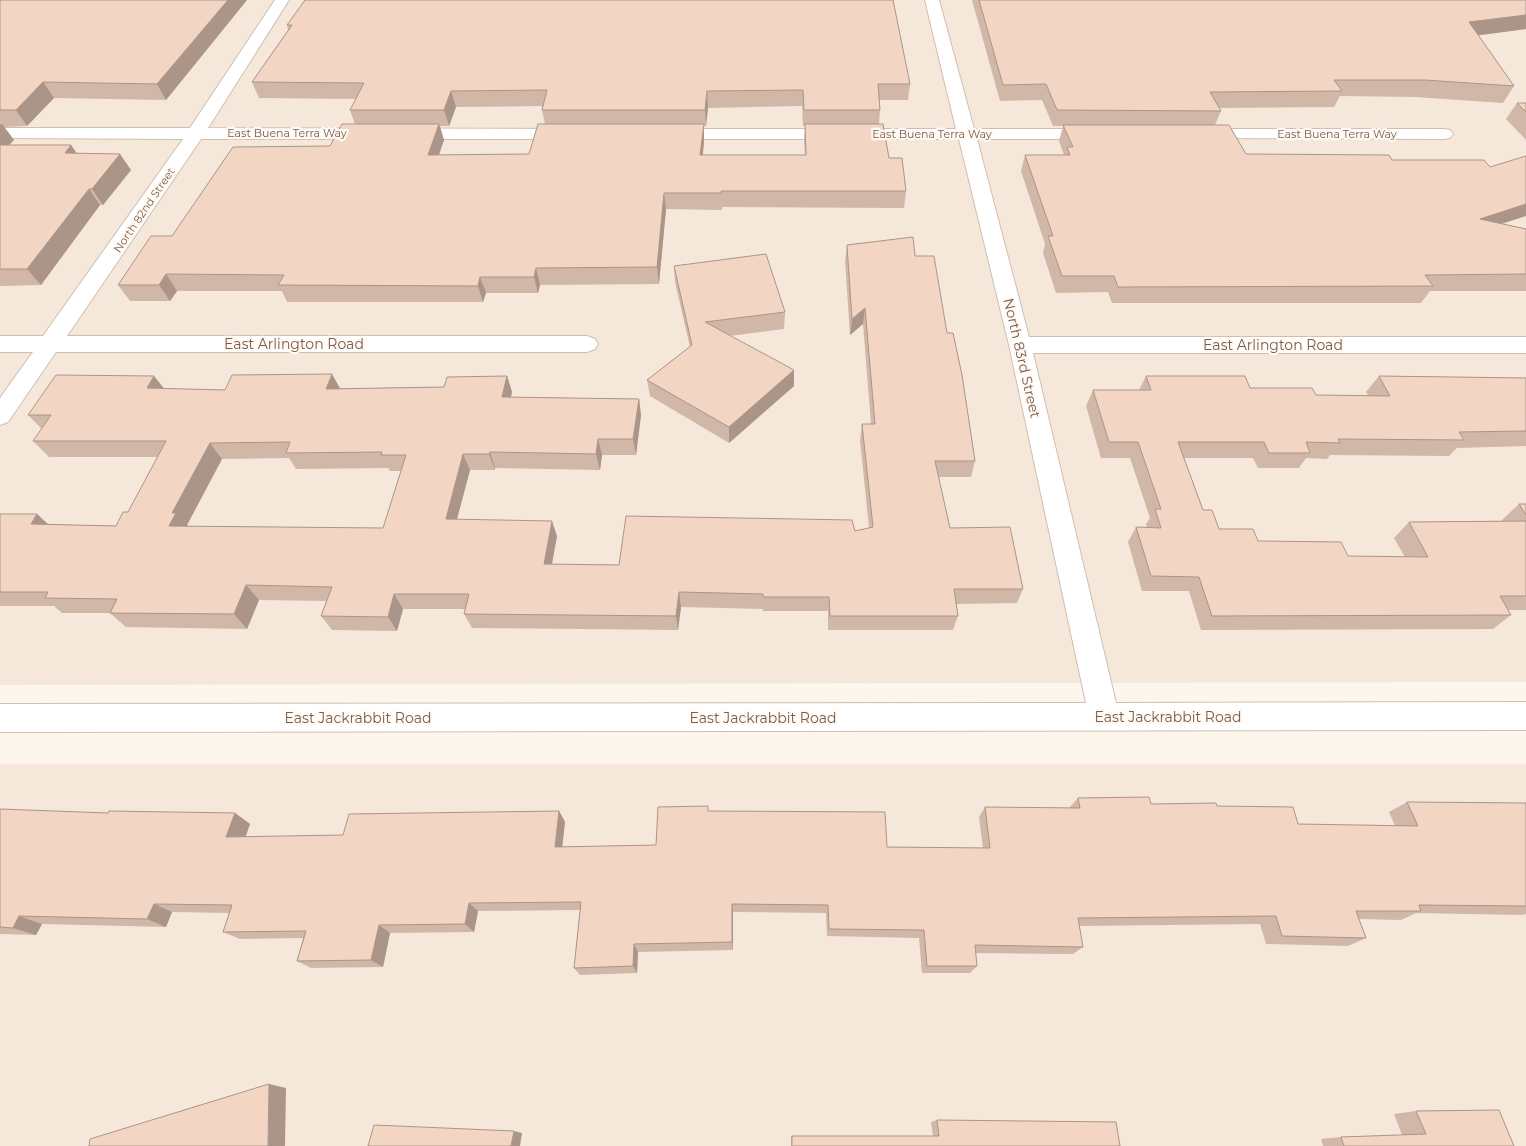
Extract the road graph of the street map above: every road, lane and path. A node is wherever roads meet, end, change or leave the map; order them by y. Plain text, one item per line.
1 (282, 0) edge
2 (932, 0) edge
3 (0, 133) edge
4 (196, 133) junction
5 (590, 134) edge
6 (650, 134) edge
7 (966, 134) junction
8 (1110, 134) edge
9 (1179, 134) edge
10 (1444, 134) dead end
11 (0, 344) edge
12 (51, 344) junction
13 (587, 344) dead end
14 (1020, 345) junction
15 (1526, 345) edge
16 (0, 416) edge
17 (1526, 716) edge
18 (1104, 717) junction
19 (0, 718) edge

1 - 4 street, North 82nd Street
2 - 7 street, North 83rd Street
3 - 4 street, East Buena Terra Way
4 - 5 street, East Buena Terra Way
4 - 12 street, North 82nd Street
6 - 7 street, East Buena Terra Way
7 - 8 street, East Buena Terra Way
7 - 14 street, North 83rd Street
9 - 10 street, East Buena Terra Way
11 - 12 street, East Arlington Road
12 - 13 street, East Arlington Road
12 - 16 street, North 82nd Street
14 - 15 street, East Arlington Road
14 - 18 street, North 83rd Street
17 - 18 street, East Jackrabbit Road
18 - 19 street, East Jackrabbit Road

